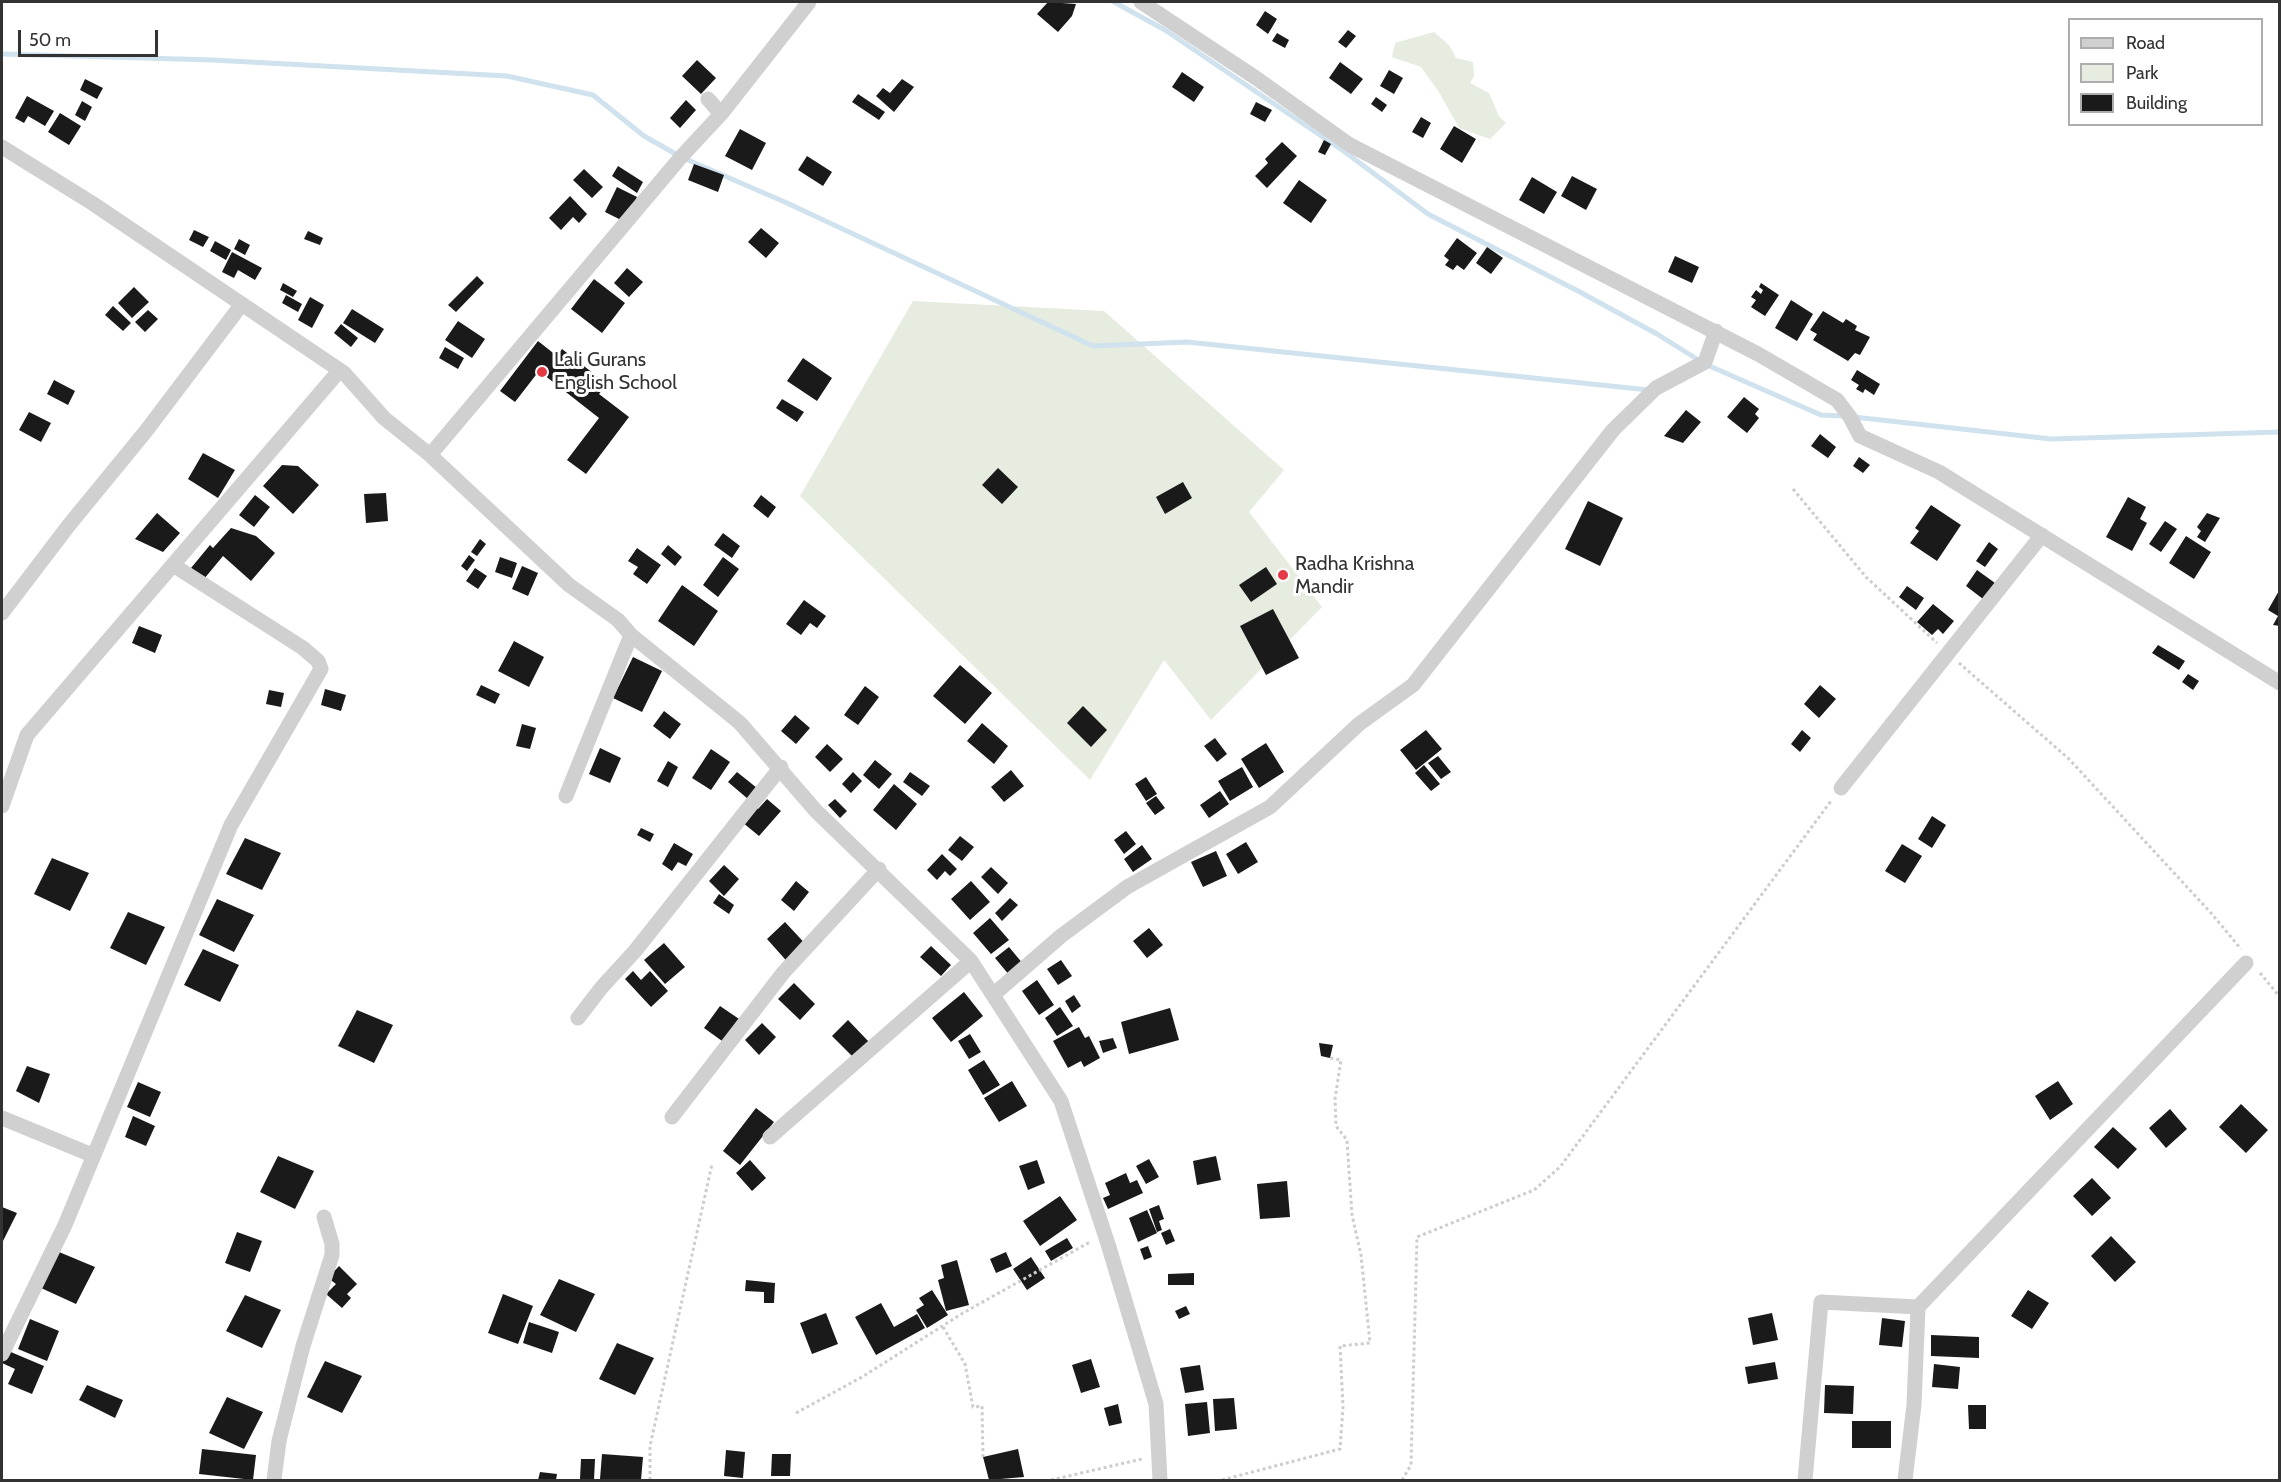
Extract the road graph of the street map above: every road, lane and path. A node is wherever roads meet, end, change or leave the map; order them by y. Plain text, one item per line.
1 (809, 2) edge
2 (1140, 2) edge
3 (708, 99) dead end
4 (721, 114) junction
5 (2, 147) edge
6 (242, 304) junction
7 (1716, 331) junction
8 (340, 370) junction
9 (430, 455) junction
10 (1793, 489) dead end
11 (2042, 535) junction
12 (173, 565) junction
13 (2, 613) edge
14 (631, 635) junction
15 (1948, 653) junction
16 (2280, 683) edge
17 (781, 767) junction
18 (1841, 788) joint
19 (566, 796) dead end
20 (2, 806) edge
21 (879, 870) junction
22 (971, 961) junction
23 (2250, 963) junction
24 (993, 995) junction
25 (2280, 997) edge
26 (578, 1018) dead end
27 (1330, 1058) dead end
28 (672, 1117) dead end
29 (2, 1118) edge
30 (770, 1137) dead end
31 (92, 1155) junction
32 (712, 1164) dead end
33 (324, 1217) dead end
34 (1105, 1233) junction
35 (1918, 1307) junction
36 (943, 1327) junction
37 (2, 1354) edge
38 (796, 1413) dead end
39 (1159, 1452) junction
40 (983, 1456) dead end
41 (274, 1480) edge
42 (650, 1480) edge
43 (1051, 1480) edge
44 (1160, 1480) edge
45 (1221, 1480) edge
46 (1402, 1480) edge
47 (1805, 1480) edge
48 (1905, 1480) edge

1 - 4 street
2 - 7 street
3 - 4 street
4 - 9 street
5 - 6 street
6 - 8 street
6 - 13 street
7 - 11 street
7 - 24 street
8 - 9 street
8 - 12 street
9 - 14 street
10 - 15 path
11 - 15 street
11 - 16 street
12 - 20 street
12 - 31 street
14 - 17 street
14 - 19 street
15 - 18 street
15 - 23 path
17 - 21 street
17 - 26 street
18 - 46 path
21 - 22 street
21 - 28 street
22 - 24 street
22 - 30 street
23 - 25 path
23 - 35 street
24 - 34 street
27 - 45 path
29 - 31 street
31 - 37 street
32 - 42 path
33 - 41 street
34 - 36 path
34 - 39 street
35 - 47 street
35 - 48 street
36 - 38 path
36 - 40 path
39 - 43 path
39 - 44 street

